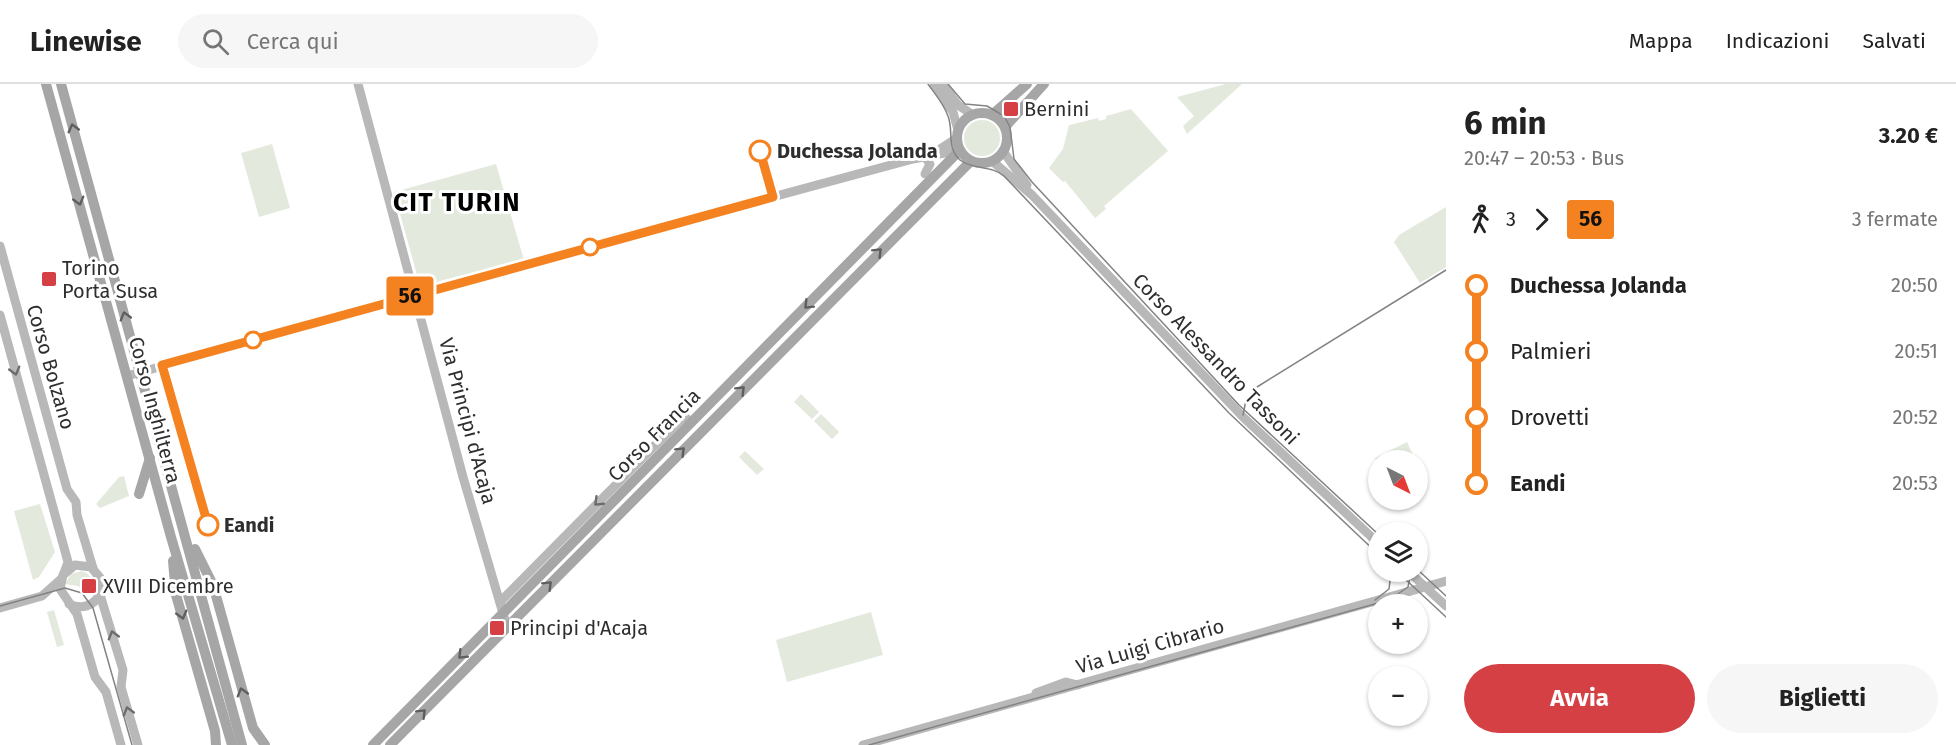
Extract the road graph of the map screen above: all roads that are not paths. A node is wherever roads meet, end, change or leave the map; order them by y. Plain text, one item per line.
1 (46, 84) edge
2 (61, 84) edge
3 (358, 84) edge
4 (934, 84) edge
5 (942, 84) edge
6 (1027, 84) edge
7 (1044, 84) edge
8 (973, 115) junction
9 (992, 115) junction
10 (1005, 127) junction
11 (958, 134) junction
12 (960, 150) junction
13 (1003, 151) junction
14 (928, 156) junction
15 (971, 161) junction
16 (992, 161) junction
17 (925, 174) dead end
18 (1032, 195) junction
19 (0, 246) edge
20 (5, 283) edge
21 (415, 294) junction
22 (0, 315) edge
23 (141, 372) junction
24 (127, 376) junction
25 (150, 458) junction
26 (139, 494) dead end
27 (71, 496) junction
28 (53, 506) junction
29 (76, 508) junction
30 (1368, 534) edge
31 (187, 535) junction
32 (171, 537) junction
33 (94, 569) junction
34 (62, 577) junction
35 (1446, 581) edge
36 (1420, 582) edge
37 (1425, 587) junction
38 (101, 593) junction
39 (42, 596) junction
40 (68, 603) junction
41 (1446, 606) edge
42 (502, 607) junction
43 (0, 608) edge
44 (507, 627) junction
45 (121, 745) edge
46 (138, 745) edge
47 (216, 745) edge
48 (232, 745) edge
49 (242, 745) edge
50 (265, 745) edge
51 (373, 745) edge
52 (390, 745) edge
53 (863, 745) edge

1 -> 24 main road, Corso Inghilterra
23 -> 2 main road, Corso Inghilterra
3 - 21 street, Via Principi d'Acaja
4 - 11 street
5 - 8 street
6 - 9 main road
7 - 10 main road
8 - 9 main road
8 - 11 main road
9 - 10 main road
10 - 13 main road
11 - 12 main road
11 - 14 street
12 - 14 street
12 - 15 main road
12 -> 42 main road, Corso Francia
13 - 16 main road
13 - 18 street
14 - 17 street
14 - 21 street
15 - 16 main road
44 -> 15 main road, Corso Francia
16 - 18 street
18 - 30 street, Corso Alessandro Tassoni
19 - 20 street, Corso Bolzano
20 - 27 street, Corso Bolzano
21 - 23 street
21 - 42 street, Via Principi d'Acaja
22 -> 28 street, Corso Bolzano
23 - 24 street
23 - 31 main road, Corso Inghilterra
24 - 25 main road, Corso Inghilterra
25 - 26 main road
25 - 32 main road, Corso Inghilterra
27 - 28 street
27 - 29 street
28 - 29 street
28 - 34 street, Corso Bolzano
29 - 33 street
31 - 49 main road, Corso Inghilterra
50 -> 31 main road
32 -> 47 main road
32 - 48 main road, Corso Inghilterra
33 - 34 street
33 - 38 street
34 - 39 street
34 - 40 street
35 - 37 street, Via Luigi Cibrario
36 - 37 street
37 - 41 street
37 - 53 street, Via Luigi Cibrario
38 - 40 street
46 -> 38 street
39 - 40 street
39 - 43 street
40 - 45 street
42 - 44 street, Via Principi d'Acaja
42 -> 51 main road, Corso Francia
52 -> 44 main road, Corso Francia

